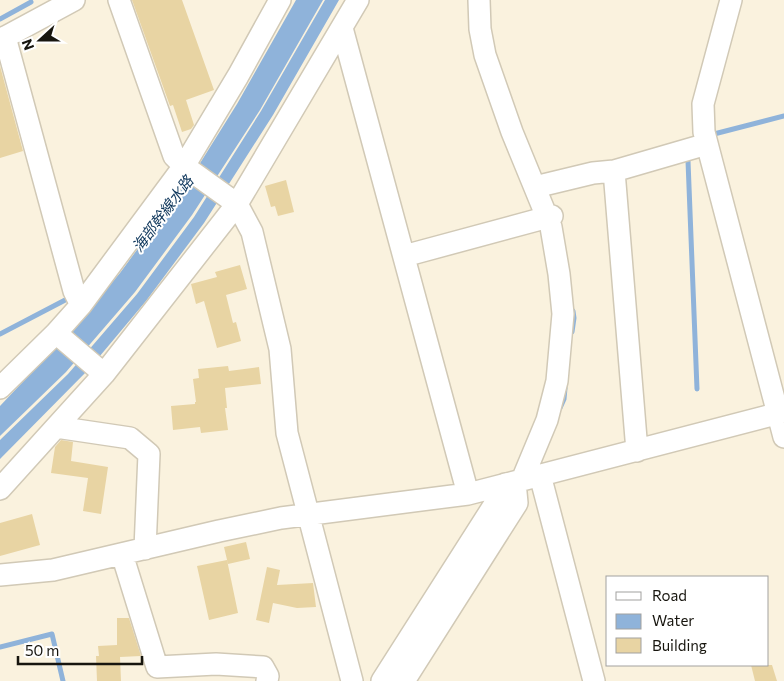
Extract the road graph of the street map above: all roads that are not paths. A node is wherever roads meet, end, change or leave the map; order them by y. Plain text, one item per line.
1 (74, 0) edge
2 (119, 0) edge
3 (280, 0) edge
4 (358, 0) edge
5 (479, 0) edge
6 (731, 0) edge
7 (342, 28) junction
8 (2, 38) edge
9 (707, 144) junction
10 (187, 169) junction
11 (614, 172) junction
12 (535, 187) junction
13 (233, 201) junction
14 (550, 217) junction
15 (404, 256) junction
16 (81, 305) junction
17 (59, 335) junction
18 (102, 373) junction
19 (0, 388) edge
20 (781, 413) edge
21 (56, 427) junction
22 (784, 437) edge
23 (637, 450) junction
24 (520, 480) junction
25 (0, 489) edge
26 (468, 494) junction
27 (308, 515) junction
28 (145, 548) junction
29 (122, 554) junction
30 (0, 575) edge
31 (273, 680) edge
32 (352, 681) edge
33 (382, 681) edge
34 (404, 681) edge
35 (594, 681) edge

1 - 8 street
2 - 10 street
3 - 10 street
4 - 7 street
5 - 12 street
6 - 9 street
7 - 13 street
7 - 15 street
8 - 16 street
9 - 11 street
9 - 20 street
10 - 13 street
10 - 16 street
11 - 12 street
11 - 23 street
12 - 14 street
13 - 18 street
13 - 27 street
14 - 15 street
14 - 24 street
15 - 26 street
16 - 17 street
17 - 18 street
17 - 19 street
18 - 21 street
20 - 22 street
20 - 23 street
21 - 25 street
21 - 28 street
23 - 24 street
24 - 26 street
24 - 33 street
24 - 34 street
24 - 35 street
26 - 27 street
27 - 28 street
27 - 32 street
28 - 29 street
29 - 30 street
29 - 31 street

